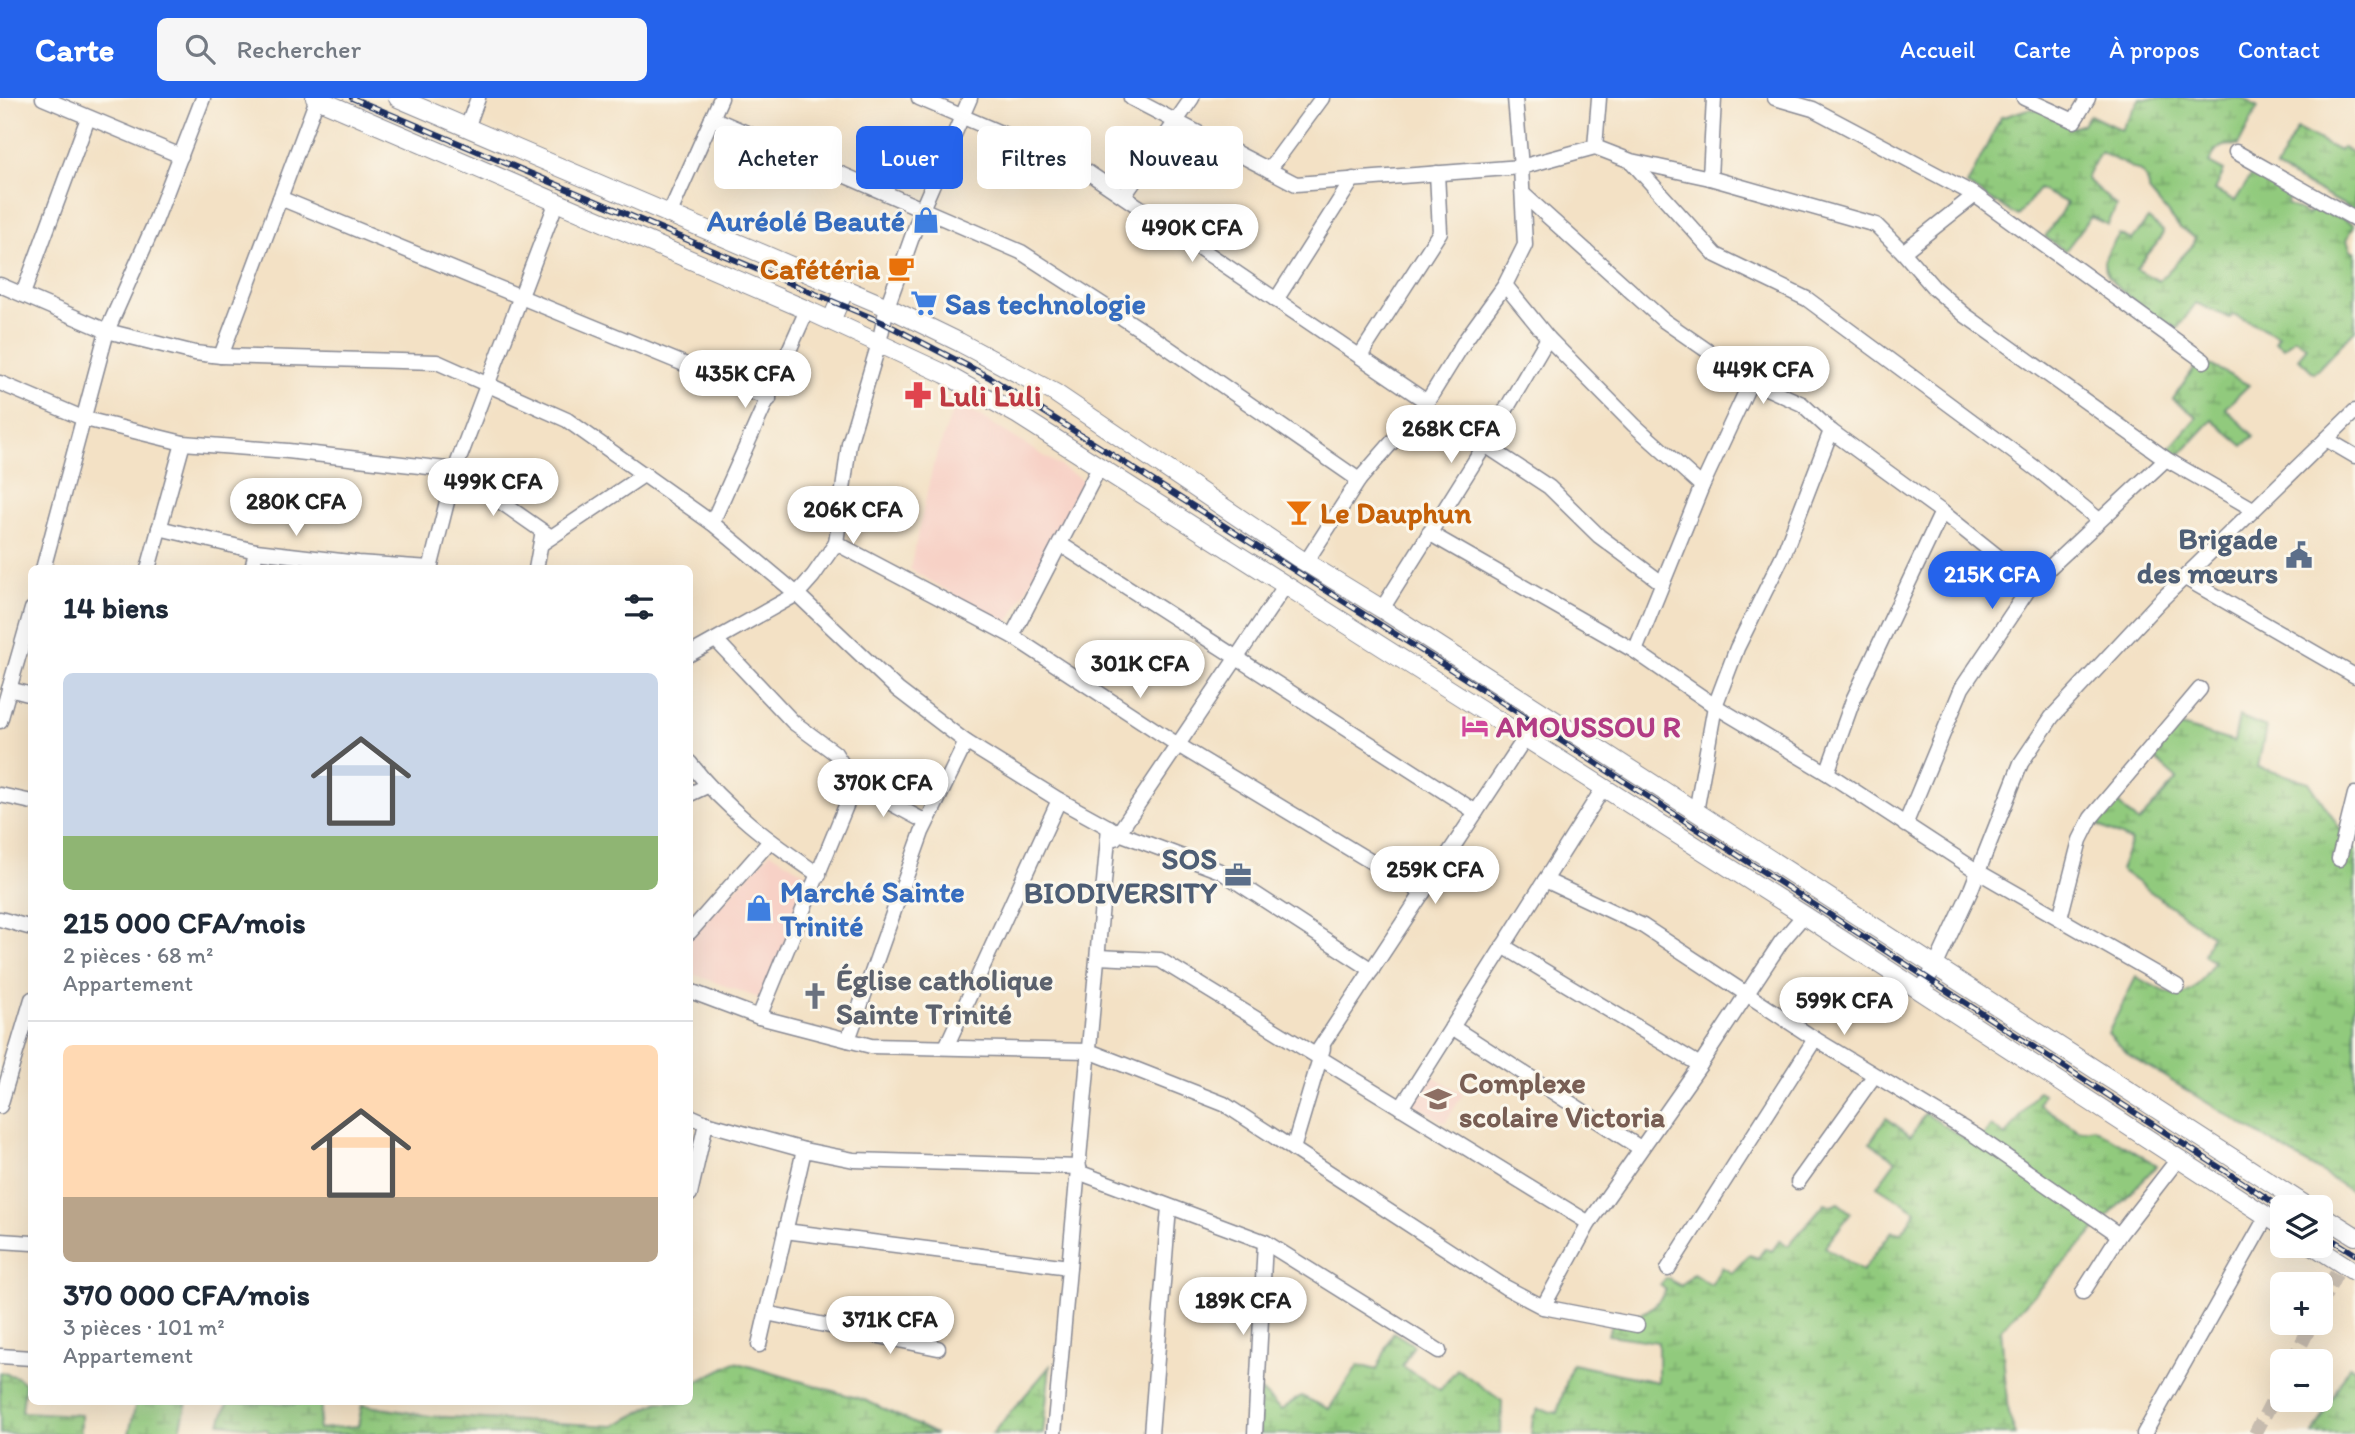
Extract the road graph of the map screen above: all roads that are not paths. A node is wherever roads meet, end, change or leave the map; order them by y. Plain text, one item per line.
1 (43, 98) edge
2 (203, 98) edge
3 (316, 98) edge
4 (398, 98) edge
5 (478, 98) edge
6 (721, 98) edge
7 (919, 98) edge
8 (970, 98) edge
9 (1131, 98) edge
10 (1192, 98) edge
11 (1322, 98) edge
12 (1515, 98) edge
13 (1599, 98) edge
14 (1714, 98) edge
15 (1775, 98) edge
16 (2024, 98) edge
17 (2088, 98) edge
18 (1813, 103) edge
19 (962, 116) junction
20 (712, 117) junction
21 (88, 118) junction
22 (1176, 121) junction
23 (467, 128) junction
24 (1595, 148) junction
25 (2236, 152) dead end
26 (181, 156) junction
27 (1632, 161) junction
28 (1521, 167) junction
29 (1269, 170) junction
30 (1437, 173) junction
31 (1710, 178) junction
32 (1353, 179) junction
33 (1522, 194) junction
34 (1975, 195) junction
35 (1124, 196) junction
36 (280, 198) junction
37 (557, 201) junction
38 (922, 209) junction
39 (669, 215) junction
40 (2355, 219) edge
41 (1903, 252) junction
42 (0, 285) edge
43 (1505, 285) junction
44 (845, 289) junction
45 (23, 294) junction
46 (521, 297) junction
47 (1276, 300) junction
48 (887, 307) junction
49 (807, 310) junction
50 (831, 321) junction
51 (107, 331) junction
52 (1548, 338) junction
53 (879, 343) junction
54 (221, 356) junction
55 (1360, 356) junction
56 (2204, 361) dead end
57 (1751, 382) junction
58 (0, 383) edge
59 (489, 385) junction
60 (769, 400) junction
61 (1427, 402) junction
62 (2355, 411) edge
63 (85, 419) junction
64 (1831, 431) junction
65 (2326, 439) junction
66 (183, 443) junction
67 (1485, 446) junction
68 (2355, 456) edge
69 (2166, 459) junction
70 (1100, 466) junction
71 (455, 470) junction
72 (645, 474) junction
73 (1359, 480) junction
74 (1702, 485) junction
75 (2253, 509) junction
76 (1942, 512) junction
77 (2099, 520) junction
78 (712, 523) junction
79 (159, 528) junction
80 (1429, 533) junction
81 (544, 537) junction
82 (836, 543) junction
83 (1060, 544) junction
84 (256, 551) junction
85 (1306, 562) junction
86 (44, 565) edge
87 (149, 565) edge
88 (253, 565) edge
89 (350, 565) edge
90 (431, 565) edge
91 (537, 565) edge
92 (2185, 578) junction
93 (1662, 583) junction
94 (2032, 584) junction
95 (1285, 586) junction
96 (797, 594) junction
97 (1382, 609) junction
98 (28, 621) edge
99 (1012, 636) junction
100 (716, 640) junction
101 (1635, 651) junction
102 (693, 652) edge
103 (1237, 657) junction
104 (1471, 666) junction
105 (2355, 676) edge
106 (6, 685) edge
107 (2200, 689) dead end
108 (28, 693) edge
109 (1454, 694) junction
110 (1715, 706) junction
111 (0, 721) edge
112 (1525, 738) junction
113 (967, 742) junction
114 (1178, 745) junction
115 (693, 767) edge
116 (1828, 774) junction
117 (855, 784) junction
118 (707, 786) junction
119 (1604, 788) junction
120 (693, 793) edge
121 (2355, 794) edge
122 (0, 795) edge
123 (1059, 800) junction
124 (28, 801) edge
125 (1476, 812) junction
126 (1696, 812) junction
127 (926, 822) junction
128 (1905, 825) junction
129 (1114, 830) junction
130 (770, 841) junction
131 (2339, 859) dead end
132 (1977, 872) junction
133 (819, 875) junction
134 (1545, 880) junction
135 (1802, 881) junction
136 (1423, 893) junction
137 (1787, 904) junction
138 (1804, 915) junction
139 (2060, 918) junction
140 (0, 919) edge
141 (28, 927) edge
142 (693, 929) edge
143 (1503, 946) junction
144 (1098, 957) junction
145 (1936, 967) junction
146 (1372, 970) junction
147 (2177, 986) dead end
148 (693, 991) edge
149 (1920, 991) junction
150 (1745, 994) junction
151 (760, 1017) junction
152 (28, 1025) edge
153 (1452, 1027) junction
154 (848, 1040) junction
155 (1815, 1040) junction
156 (946, 1047) junction
157 (1089, 1051) junction
158 (1318, 1056) junction
159 (2084, 1062) junction
160 (1700, 1065) junction
161 (1874, 1076) junction
162 (2068, 1087) junction
163 (0, 1105) edge
164 (1401, 1108) junction
165 (693, 1118) edge
166 (706, 1124) junction
167 (1640, 1148) junction
168 (1293, 1149) junction
169 (804, 1150) junction
170 (2178, 1159) junction
171 (1078, 1170) junction
172 (693, 1181) edge
173 (1798, 1182) dead end
174 (2290, 1195) edge
175 (1169, 1207) junction
176 (2270, 1218) edge
177 (2333, 1222) edge
178 (1589, 1223) junction
179 (2270, 1228) edge
180 (785, 1230) junction
181 (2119, 1235) junction
182 (2355, 1236) edge
183 (0, 1241) edge
184 (1265, 1242) junction
185 (28, 1243) edge
186 (2333, 1258) edge
187 (1069, 1267) junction
188 (1668, 1269) dead end
189 (2355, 1272) edge
190 (2083, 1292) dead end
191 (1543, 1307) junction
192 (766, 1313) junction
193 (1637, 1325) dead end
194 (759, 1345) dead end
195 (938, 1348) dead end
196 (1439, 1351) dead end
197 (0, 1356) edge
198 (28, 1358) edge
199 (1054, 1434) edge
200 (1151, 1434) edge
201 (1255, 1434) edge
202 (2144, 1434) edge

1 - 21 street
2 - 26 street
3 - 36 street
3 - 37 main road
4 - 23 main road
5 - 23 street
6 - 20 street
7 - 19 street
8 - 19 street
9 - 22 street
10 - 22 street
11 - 29 street
12 - 28 street
13 - 24 street
14 - 31 street
15 - 18 street
16 - 17 street
18 - 34 street
19 - 35 street
19 - 38 street
20 - 38 street
20 - 39 street
21 - 26 street
21 - 45 street
22 - 29 street
22 - 35 street
23 - 39 main road
24 - 27 street
24 - 28 street
25 - 40 street
26 - 51 street
27 - 31 street
27 - 77 street
28 - 30 street
28 - 33 street
29 - 32 street
30 - 32 street
30 - 55 street
31 - 41 street
32 - 47 street
33 - 43 street
33 - 57 street
34 - 41 street
34 - 56 street
35 - 47 street
36 - 46 street
36 - 54 street
37 - 46 street
37 - 49 main road
38 - 48 street
38 - 73 street
39 - 44 main road
41 - 69 street
42 - 45 street
43 - 52 street
43 - 61 street
44 - 48 main road
44 - 50 main road
45 - 51 street
46 - 59 street
46 - 60 street
47 - 55 street
48 - 53 street
48 - 85 main road
49 - 50 main road
49 - 60 street
50 - 53 main road
51 - 54 street
51 - 63 street
52 - 67 street
52 - 74 street
53 - 70 main road
53 - 82 street
54 - 59 street
55 - 61 street
57 - 64 street
57 - 74 street
58 - 63 street
59 - 71 street
59 - 72 street
60 - 78 street
61 - 73 street
62 - 65 street
63 - 66 street
63 - 86 street
64 - 76 street
64 - 110 street
65 - 68 street
65 - 75 street
66 - 71 street
66 - 79 street
67 - 80 street
67 - 93 street
69 - 75 street
69 - 77 street
70 - 83 street
70 - 95 main road
71 - 81 street
71 - 90 street
72 - 78 street
72 - 81 street
73 - 85 street
74 - 93 street
75 - 92 street
76 - 94 street
76 - 116 street
77 - 94 street
78 - 96 street
79 - 84 street
79 - 87 street
80 - 97 street
80 - 101 street
81 - 91 street
82 - 96 street
82 - 99 street
83 - 99 street
83 - 103 street
84 - 88 street
84 - 89 street
85 - 97 main road
92 - 105 street
92 - 132 street
93 - 101 street
94 - 128 street
95 - 103 street
95 - 109 main road
96 - 100 street
96 - 113 street
97 - 104 main road
98 - 106 street
99 - 114 street
100 - 102 street
100 - 117 street
101 - 110 street
103 - 114 street
103 - 125 street
104 - 109 main road
104 - 126 main road
106 - 108 street
106 - 111 street
107 - 139 street
109 - 112 main road
110 - 116 street
110 - 126 street
112 - 119 main road
112 - 125 street
113 - 123 street
113 - 127 street
114 - 129 street
114 - 136 street
115 - 118 street
116 - 128 street
117 - 127 street
117 - 133 street
118 - 120 street
118 - 130 street
119 - 134 street
119 - 137 main road
121 - 131 street
122 - 124 street
123 - 129 street
123 - 156 street
125 - 136 street
126 - 135 main road
127 - 154 street
128 - 132 street
129 - 144 street
129 - 146 street
130 - 133 street
130 - 142 street
132 - 139 street
132 - 145 street
133 - 151 street
134 - 143 street
134 - 150 street
135 - 137 main road
135 - 145 main road
136 - 146 street
137 - 138 main road
138 - 149 main road
138 - 150 street
139 - 147 street
140 - 141 street
143 - 153 street
143 - 160 street
144 - 157 street
144 - 158 street
145 - 149 street
145 - 159 main road
146 - 158 street
148 - 151 street
149 - 162 main road
150 - 155 street
150 - 160 street
151 - 154 street
152 - 163 street
153 - 164 street
153 - 167 street
154 - 156 street
155 - 161 street
155 - 188 street
156 - 157 street
157 - 168 street
157 - 171 street
158 - 164 street
158 - 168 street
159 - 162 main road
159 - 174 main road
160 - 167 street
161 - 173 street
161 - 181 street
162 - 170 main road
164 - 178 street
165 - 166 street
166 - 169 street
166 - 172 street
167 - 178 street
168 - 191 street
169 - 171 street
169 - 180 street
170 - 176 main road
170 - 181 street
171 - 175 street
171 - 187 street
175 - 184 street
175 - 200 street
177 - 182 main road
178 - 191 street
179 - 202 street
180 - 187 street
180 - 192 street
181 - 190 street
183 - 185 street
184 - 196 street
184 - 201 street
186 - 189 main road
187 - 199 street
191 - 193 street
192 - 194 street
192 - 195 street
197 - 198 street

